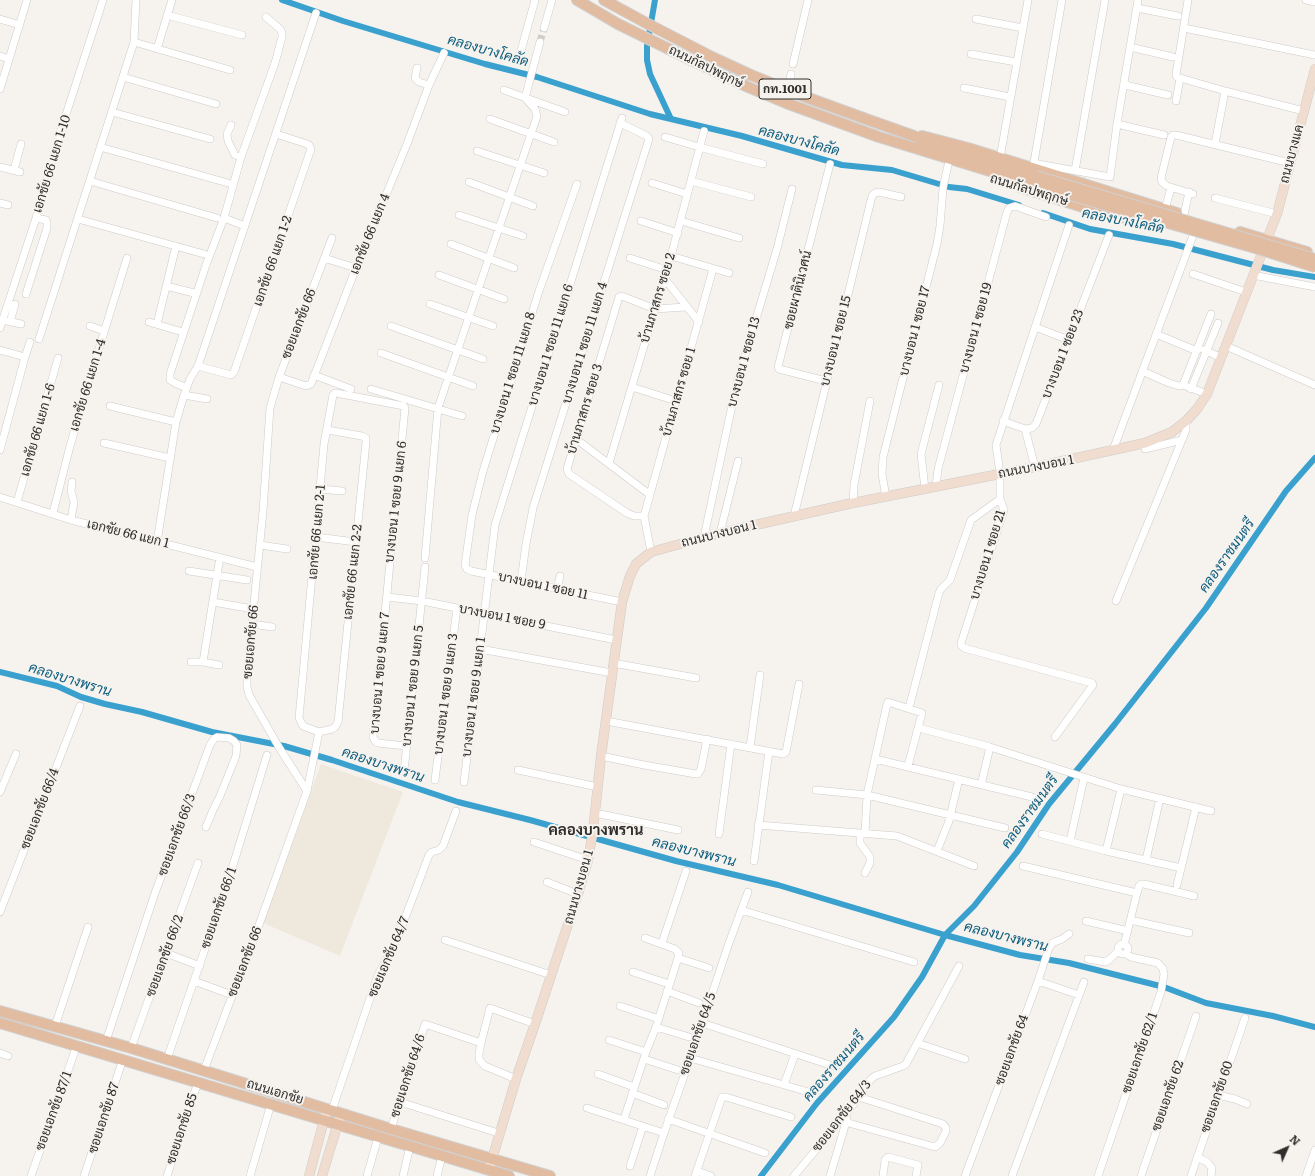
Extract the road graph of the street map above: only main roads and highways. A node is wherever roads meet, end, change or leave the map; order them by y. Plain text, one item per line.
1 (577, 0) edge
2 (604, 0) edge
3 (1314, 74) edge
4 (914, 136) junction
5 (908, 146) junction
6 (1034, 180) junction
7 (1126, 197) junction
8 (1121, 217) junction
9 (1267, 239) junction
10 (1315, 254) edge
11 (1315, 259) edge
12 (1257, 265) junction
13 (1315, 268) edge
14 (0, 1011) edge
15 (25, 1018) junction
16 (0, 1023) edge
17 (21, 1029) junction
18 (333, 1111) junction
19 (324, 1121) junction
20 (502, 1123) junction
21 (337, 1125) junction
22 (489, 1158) junction
23 (489, 1171) edge
24 (309, 1176) edge
25 (322, 1176) edge
26 (509, 1176) edge
27 (550, 1176) edge

1 - 5 main road, ถนนกัลปพฤกษ์ / กท.1001
2 - 4 main road, ถนนกัลปพฤกษ์ / กท.1001
3 - 9 main road, ถนนบางแค
4 - 6 main road, ถนนกัลปพฤกษ์ / กท.1001
4 - 7 main road, ถนนกัลปพฤกษ์ / กท.1001
5 - 6 main road, ถนนกัลปพฤกษ์ / กท.1001
5 - 8 main road, ถนนกัลปพฤกษ์ / กท.1001
6 - 11 main road, ถนนกัลปพฤกษ์ / กท.1001, bridge
6 - 13 main road, ถนนกัลปพฤกษ์ / กท.1001, bridge
7 - 8 main road
7 - 9 main road, ถนนกัลปพฤกษ์ / กท.1001
8 - 12 main road, ถนนกัลปพฤกษ์ / กท.1001
9 - 10 main road, ถนนกัลปพฤกษ์ / กท.1001
9 - 12 main road
12 - 13 main road, ถนนกัลปพฤกษ์ / กท.1001
12 - 20 main road, ถนนบางบอน 1
14 - 15 main road, ถนนเอกชัย
15 - 17 main road
15 - 18 main road, ถนนเอกชัย
16 - 17 main road, ถนนเอกชัย
17 - 19 main road, ถนนเอกชัย
18 - 19 main road
18 - 21 main road
18 - 22 main road, ถนนเอกชัย
19 - 21 main road, ถนนเอกชัย
19 - 24 main road
20 - 22 main road, ถนนบางบอน 1
20 - 22 main road, ถนนบางบอน 1
21 - 23 main road, ถนนเอกชัย
21 - 25 main road
22 - 23 main road, ถนนบางบอน 1
22 - 27 main road, ถนนเอกชัย
23 - 26 main road, ถนนเอกชัย

